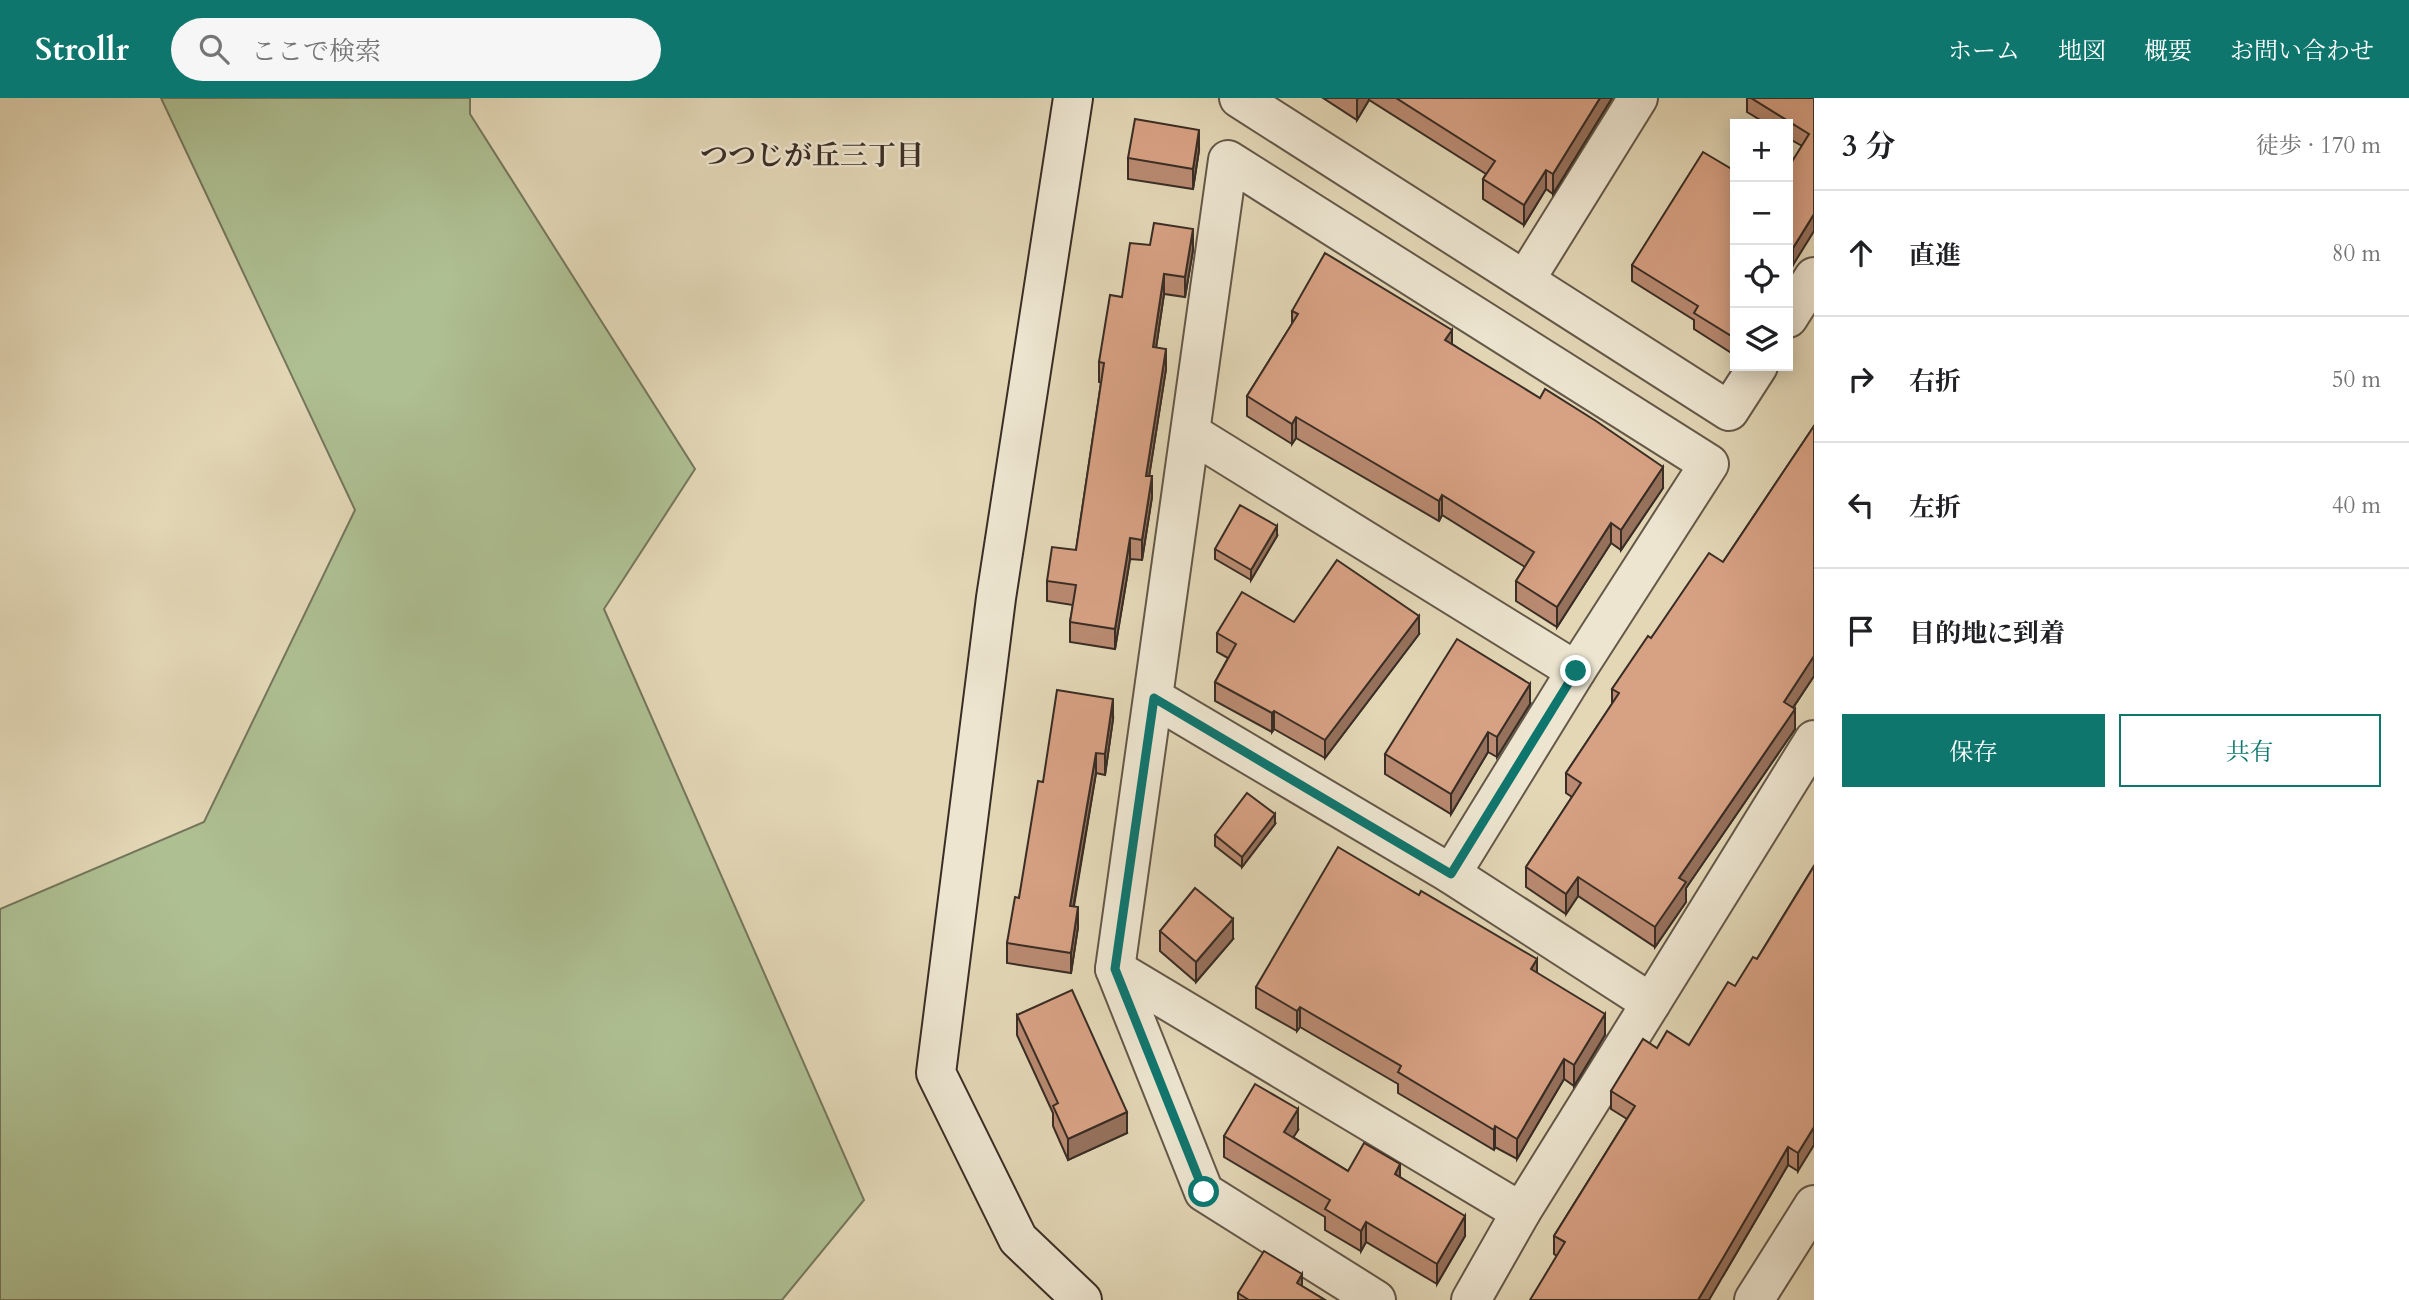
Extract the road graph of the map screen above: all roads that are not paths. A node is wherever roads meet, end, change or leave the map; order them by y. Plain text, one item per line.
1 (1073, 98) edge
2 (1239, 98) edge
3 (1638, 98) edge
4 (1814, 277) edge
5 (1525, 280) junction
6 (1793, 310) edge
7 (1755, 371) edge
8 (1191, 433) junction
9 (1576, 671) junction
10 (1154, 698) junction
11 (1814, 740) edge
12 (1451, 874) junction
13 (1115, 969) junction
14 (1651, 1003) junction
15 (1814, 1205) edge
16 (1521, 1212) junction
17 (1076, 1298) edge
18 (1376, 1300) edge
19 (1471, 1300) edge
20 (1754, 1300) edge

1 - 17 street
2 - 5 street
3 - 5 street
4 - 6 street
5 - 7 street
8 - 9 street
8 - 9 street
8 - 10 street
9 - 12 street
10 - 12 street
10 - 13 street
11 - 14 street
12 - 14 street
13 - 16 street
13 - 18 street
14 - 16 street
15 - 20 street
16 - 19 street

